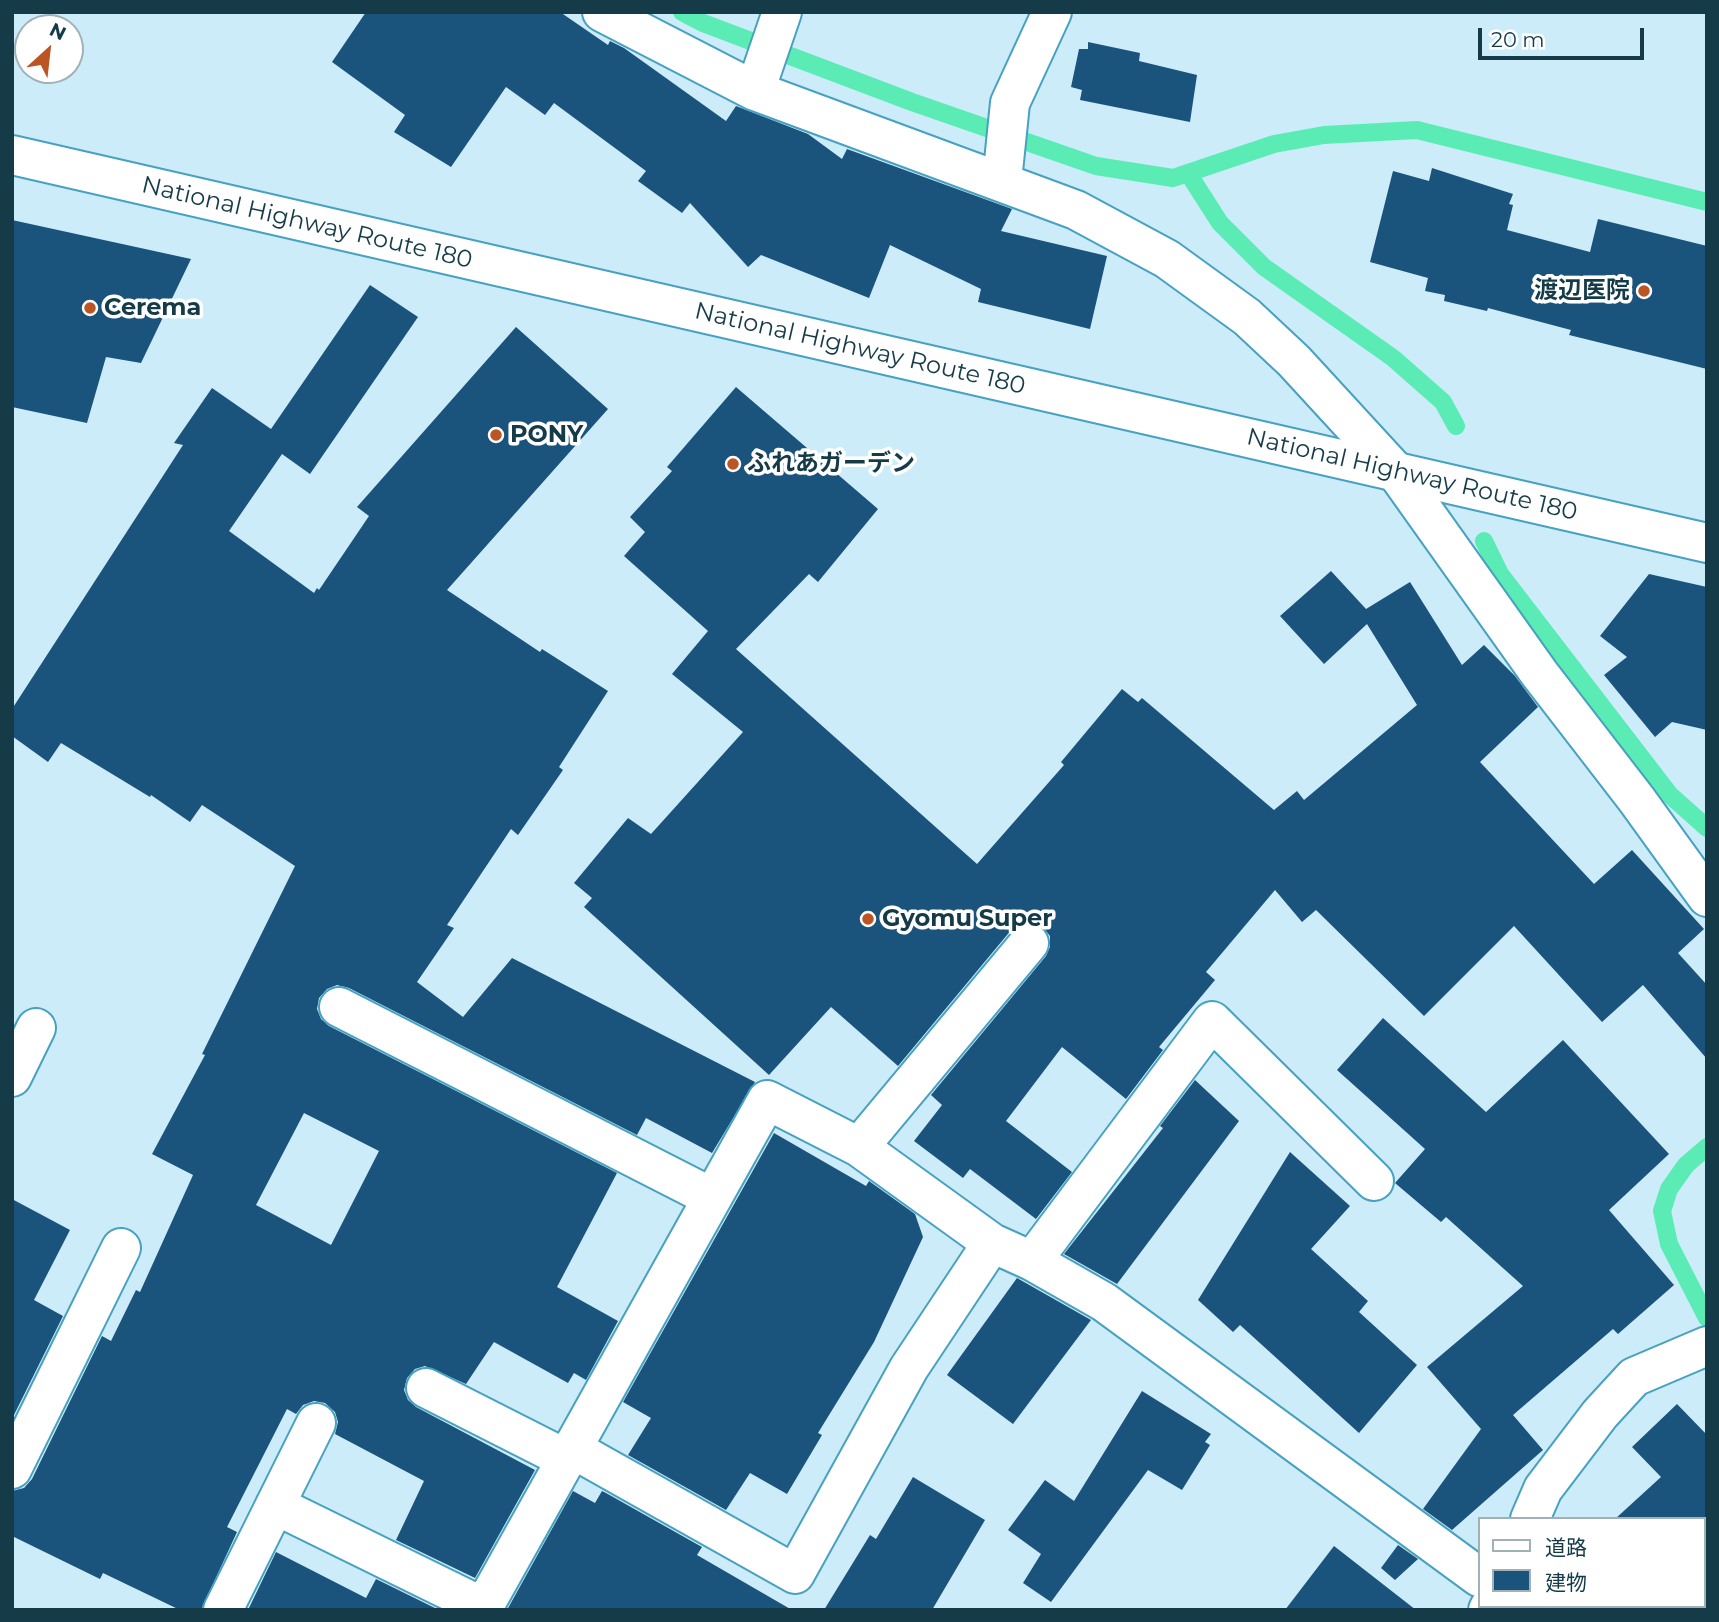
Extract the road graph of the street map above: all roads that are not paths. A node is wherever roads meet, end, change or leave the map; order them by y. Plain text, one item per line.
1 (602, 12) edge
2 (1052, 12) edge
3 (781, 13) edge
4 (755, 91) junction
5 (12, 155) edge
6 (1002, 181) junction
7 (1396, 472) junction
8 (1707, 543) edge
9 (1707, 897) edge
10 (1030, 943) dead end
11 (339, 1007) dead end
12 (36, 1028) dead end
13 (12, 1077) edge
14 (859, 1147) junction
15 (1374, 1181) dead end
16 (711, 1197) junction
17 (992, 1243) junction
18 (121, 1248) dead end
19 (1032, 1261) junction
20 (1707, 1346) edge
21 (426, 1388) dead end
22 (316, 1423) dead end
23 (568, 1454) junction
24 (12, 1469) edge
25 (275, 1505) junction
26 (1531, 1517) edge
27 (1478, 1576) edge
28 (482, 1609) edge
29 (223, 1610) edge

1 - 4 main road
2 - 6 main road
3 - 4 main road
4 - 6 main road
5 - 7 main road, National Highway Route 180
6 - 7 main road
7 - 8 main road, National Highway Route 180
7 - 9 main road
10 - 14 main road
11 - 16 main road
12 - 13 main road
14 - 16 main road
14 - 17 main road
15 - 19 main road
16 - 23 main road
17 - 19 main road
17 - 23 main road
18 - 24 main road
19 - 27 main road
20 - 26 main road
21 - 23 main road
22 - 25 main road
23 - 28 main road
25 - 28 main road
25 - 29 main road

